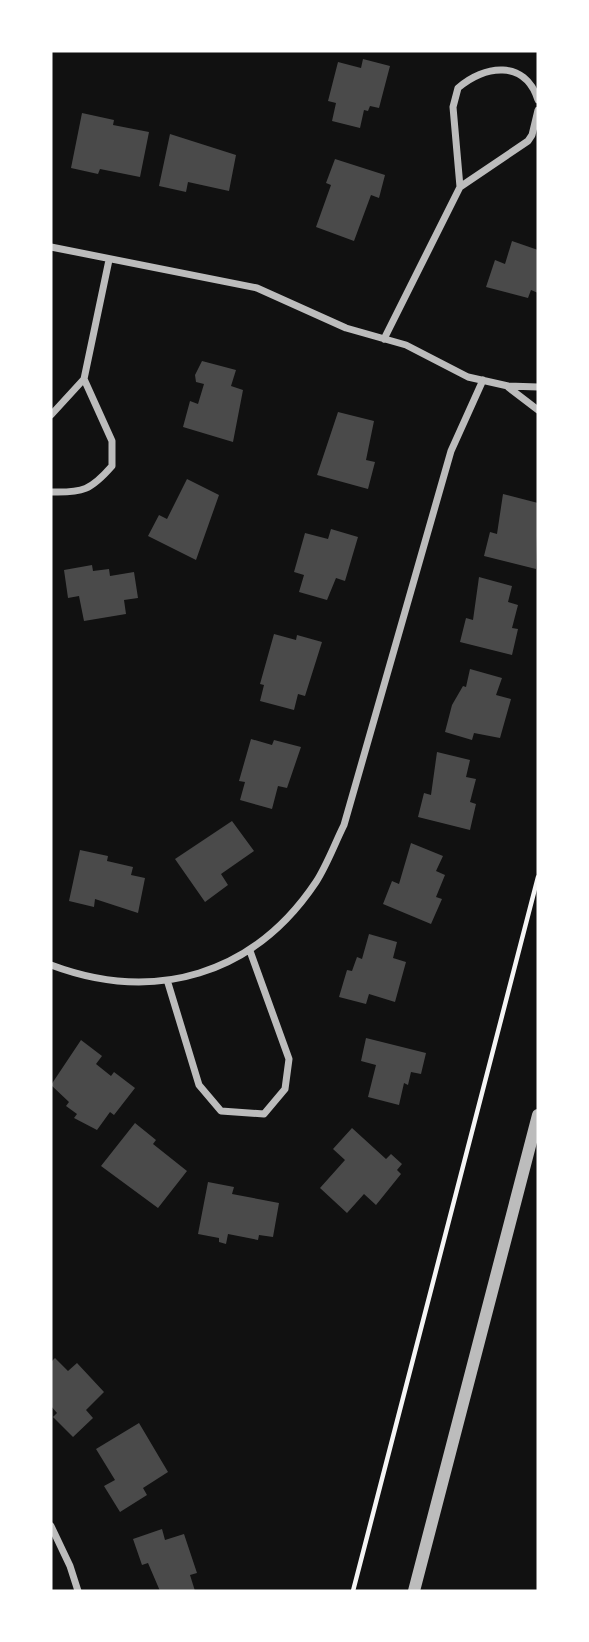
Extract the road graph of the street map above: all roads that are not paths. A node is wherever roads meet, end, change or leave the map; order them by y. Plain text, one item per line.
1 (538, 100) edge
2 (538, 110) edge
3 (460, 187) junction
4 (51, 247) edge
5 (109, 260) junction
6 (384, 339) junction
7 (84, 379) junction
8 (483, 380) junction
9 (508, 387) junction
10 (538, 387) edge
11 (538, 410) edge
12 (51, 415) edge
13 (51, 492) edge
14 (250, 951) junction
15 (51, 965) edge
16 (168, 983) junction
17 (538, 1115) edge
18 (51, 1526) edge
19 (78, 1591) edge
20 (414, 1591) edge

1 - 3 street
2 - 3 street
3 - 6 street
4 - 5 street
5 - 6 street
5 - 7 street
6 - 8 street
7 - 12 street
7 - 13 street
8 - 9 street
8 - 14 street
9 - 10 street
9 - 11 street
14 - 16 street
14 - 16 street
15 - 16 street
17 - 20 street
18 - 19 street

